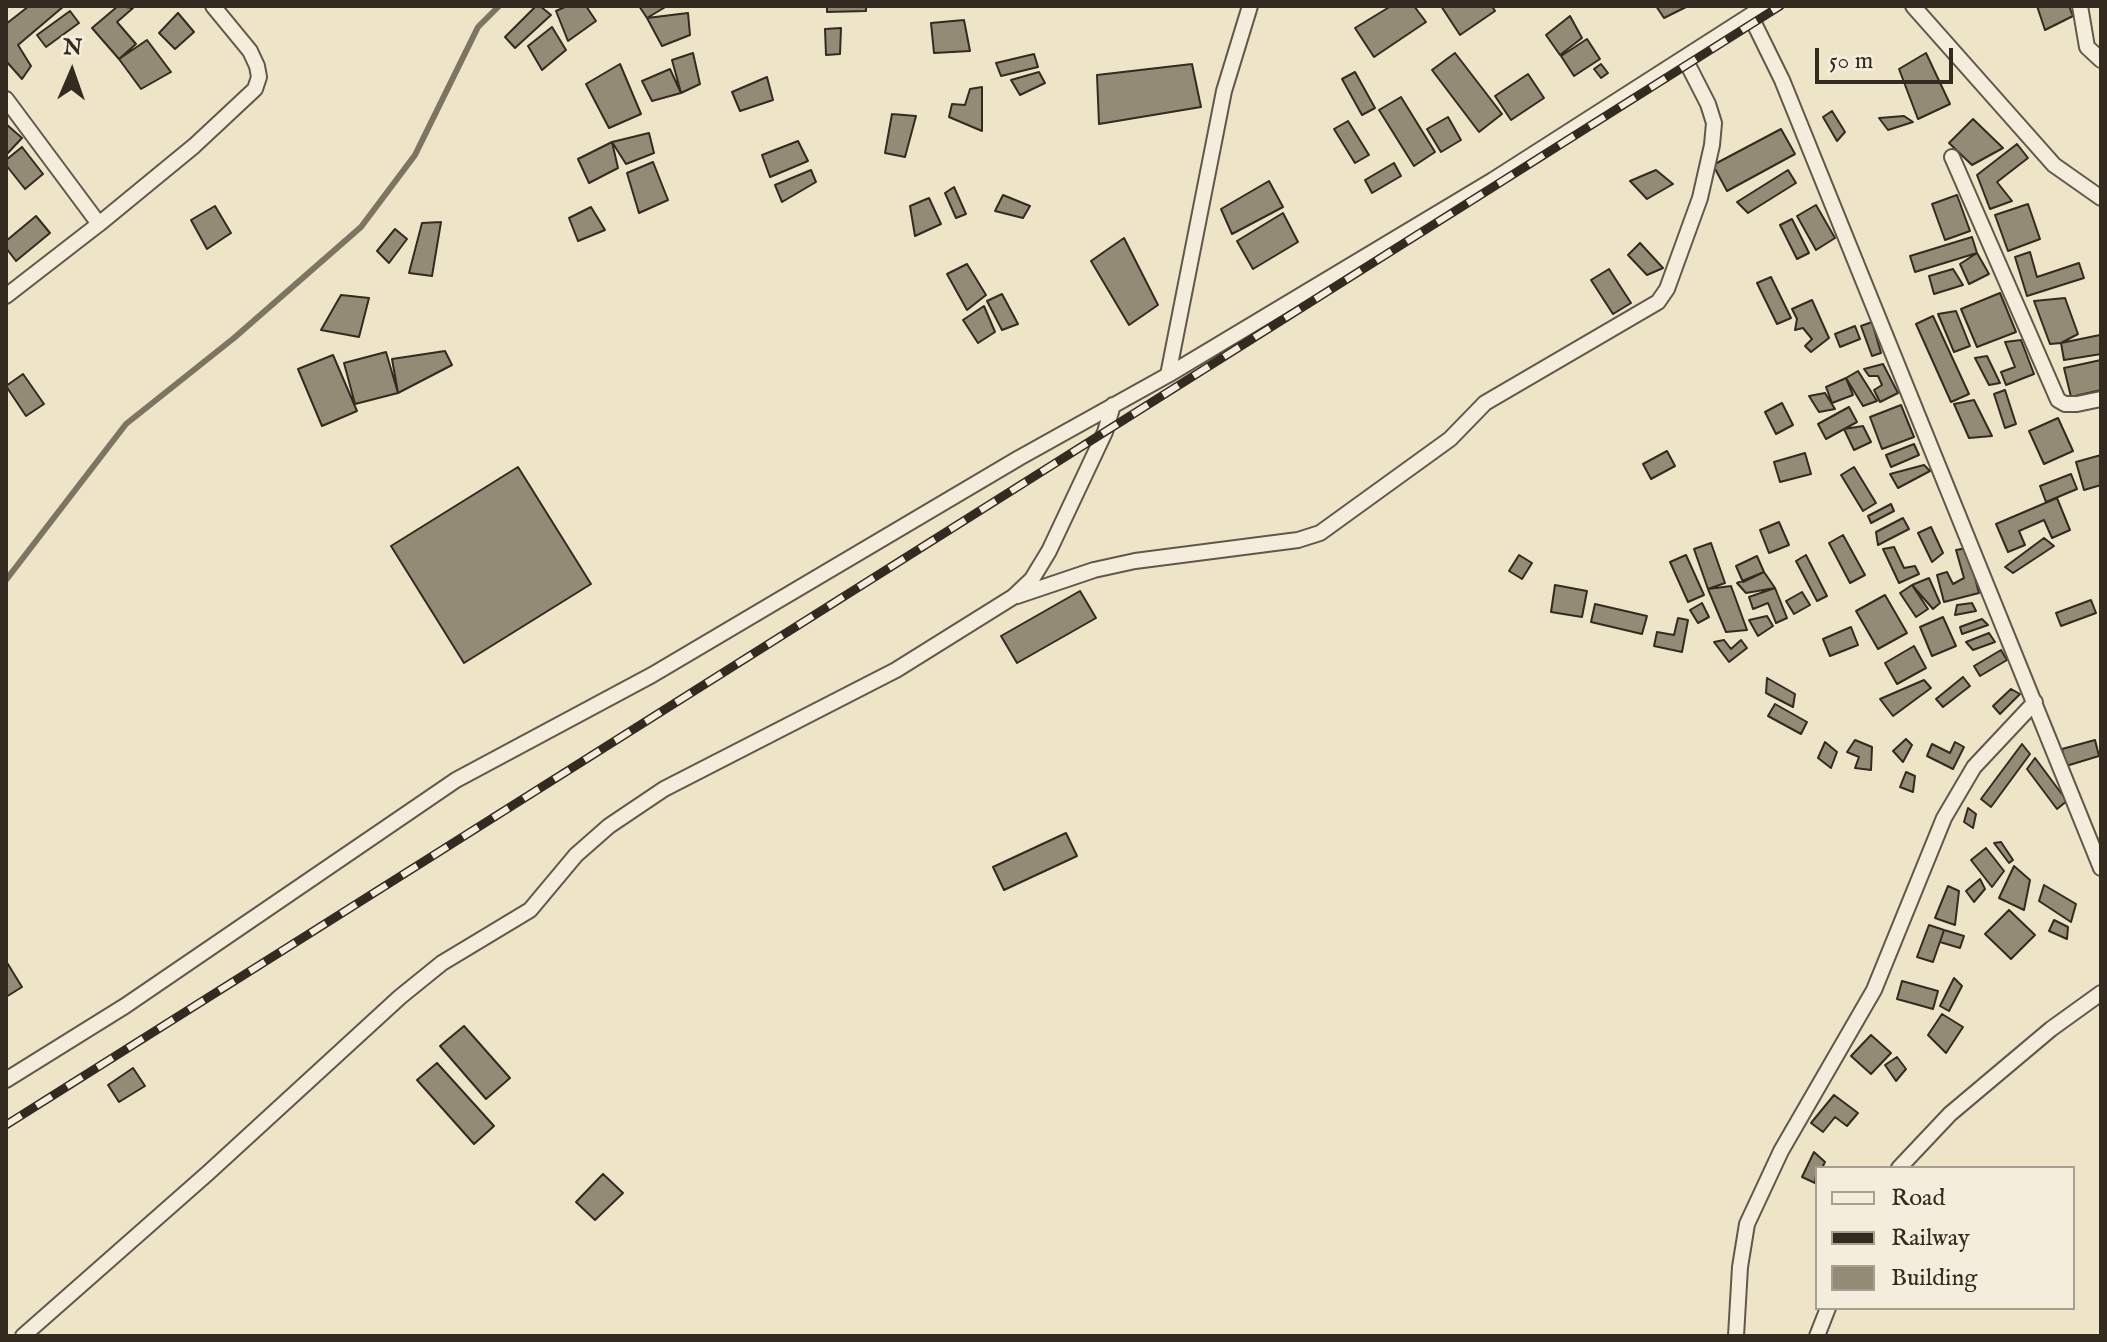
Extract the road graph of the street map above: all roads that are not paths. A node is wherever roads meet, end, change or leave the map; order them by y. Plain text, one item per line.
1 (213, 6) edge
2 (1250, 6) edge
3 (1765, 6) edge
4 (1913, 6) edge
5 (2080, 6) edge
6 (1751, 17) junction
7 (1685, 59) junction
8 (2101, 60) edge
9 (6, 99) edge
10 (1952, 157) dead end
11 (2101, 198) edge
12 (99, 224) junction
13 (6, 296) edge
14 (1168, 375) junction
15 (2101, 399) edge
16 (1113, 405) junction
17 (1013, 597) junction
18 (2035, 702) junction
19 (2101, 868) edge
20 (2101, 993) edge
21 (6, 1080) edge
22 (1901, 1166) edge
23 (1827, 1310) edge
24 (23, 1336) edge
25 (1736, 1336) edge
26 (1817, 1336) edge

1 - 12 street
2 - 14 street
3 - 6 street
4 - 11 street
5 - 8 street
6 - 7 street
6 - 18 street
7 - 14 street
7 - 17 street
9 - 12 street
10 - 15 street
12 - 13 street
14 - 16 street
16 - 17 street
16 - 21 street
17 - 24 street
18 - 19 street
18 - 25 street
20 - 22 street
23 - 26 street

